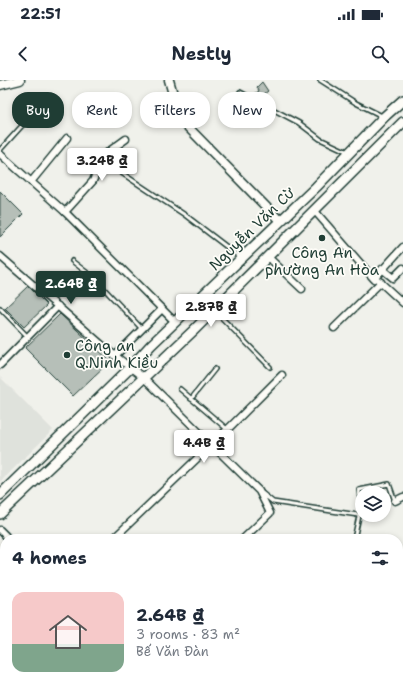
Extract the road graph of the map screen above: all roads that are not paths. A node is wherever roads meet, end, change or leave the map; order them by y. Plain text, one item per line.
1 (20, 80) edge
2 (169, 80) edge
3 (320, 80) edge
4 (0, 85) edge
5 (403, 100) edge
6 (276, 111) edge
7 (384, 117) junction
8 (403, 122) edge
9 (20, 128) edge
10 (68, 138) dead end
11 (126, 139) dead end
12 (0, 150) edge
13 (350, 152) junction
14 (0, 154) edge
15 (102, 160) junction
16 (31, 182) junction
17 (314, 210) junction
18 (65, 212) junction
19 (280, 221) junction
20 (403, 247) edge
21 (0, 256) edge
22 (267, 256) junction
23 (242, 258) junction
24 (72, 261) dead end
25 (403, 268) edge
26 (382, 269) junction
27 (374, 279) junction
28 (381, 282) junction
29 (302, 289) dead end
30 (403, 303) edge
31 (58, 306) junction
32 (0, 308) edge
33 (162, 309) junction
34 (214, 310) junction
35 (175, 322) junction
36 (334, 328) dead end
37 (142, 329) junction
38 (28, 337) junction
39 (115, 356) junction
40 (0, 363) edge
41 (270, 367) dead end
42 (130, 368) junction
43 (215, 369) dead end
44 (282, 375) dead end
45 (144, 378) junction
46 (180, 389) dead end
47 (191, 399) junction
48 (228, 430) junction
49 (212, 444) junction
50 (379, 486) edge
51 (390, 486) edge
52 (391, 490) edge
53 (259, 491) junction
54 (0, 495) edge
55 (403, 497) edge
56 (395, 501) joint
57 (0, 514) edge
58 (355, 515) edge
59 (357, 522) edge
60 (118, 534) edge
61 (249, 534) edge
62 (355, 534) edge

1 - 4 street
2 - 19 street
3 - 7 lane
5 - 7 main road, Nguyễn Văn Cừ
6 - 13 lane
7 - 13 main road, Nguyễn Văn Cừ
8 - 17 main road, Nguyễn Văn Cừ
9 - 12 lane
10 - 16 street
11 - 15 street
13 - 19 main road, Nguyễn Văn Cừ
14 - 16 street
15 - 18 street
15 - 23 lane
16 - 18 street
17 - 22 main road, Nguyễn Văn Cừ
17 - 27 street
18 - 33 street
19 - 23 main road, Nguyễn Văn Cừ
20 - 26 street
21 - 31 street
22 - 29 street
22 - 34 main road, Nguyễn Văn Cừ
23 - 35 main road, Nguyễn Văn Cừ
24 - 37 lane
25 - 26 street
26 - 27 street
27 - 28 street
28 - 30 street
28 - 36 street
31 - 38 street
31 - 39 street
32 - 38 lane
33 - 35 street
33 - 37 street
34 - 41 lane
34 - 45 main road, Nguyễn Văn Cừ
35 - 42 main road, Nguyễn Văn Cừ
37 - 39 street
38 - 40 street
39 - 42 street
42 - 45 street
42 - 54 main road, Nguyễn Văn Cừ
43 - 47 lane
44 - 48 street
45 - 49 street
45 - 57 main road, Nguyễn Văn Cừ
46 - 47 lane
47 - 48 lane
48 - 49 street
49 - 53 street
49 - 60 street
50 - 51 lane
52 - 56 lane
53 - 58 lane
53 - 61 street
55 - 56 street
59 - 62 lane

